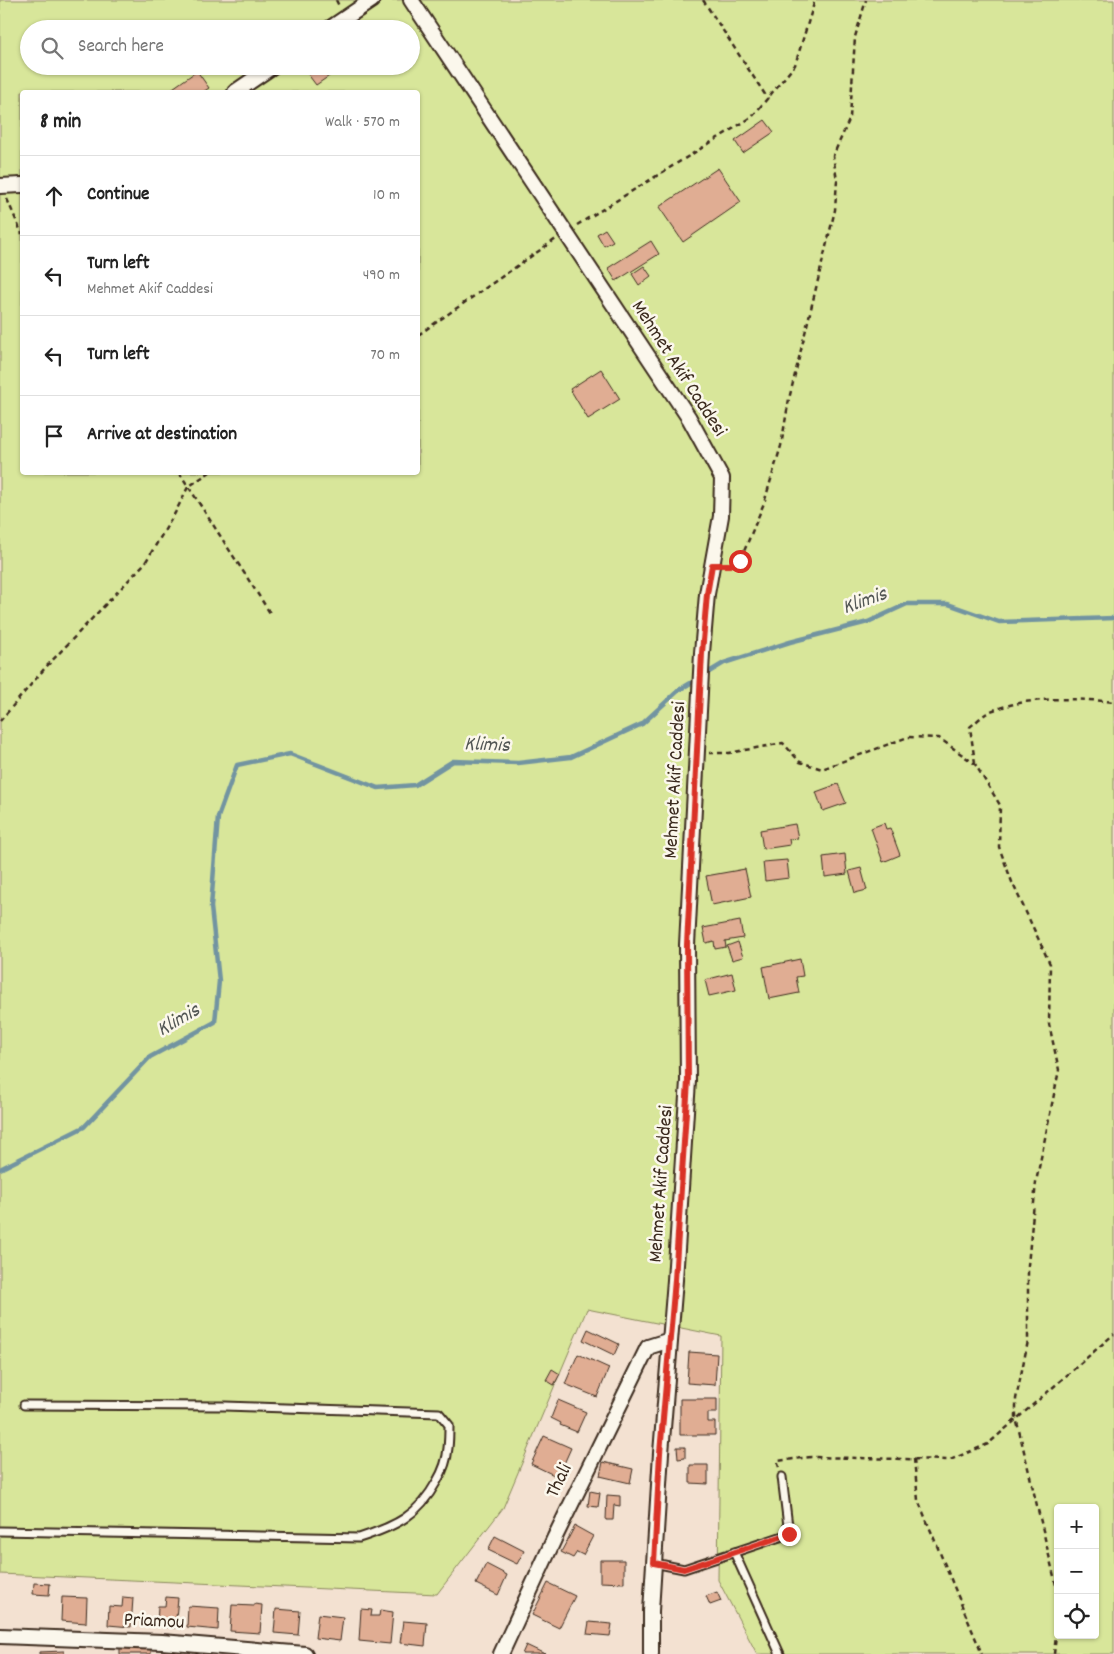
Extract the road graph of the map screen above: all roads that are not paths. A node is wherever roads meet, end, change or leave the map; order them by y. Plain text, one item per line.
1 (372, 0) edge
2 (411, 0) edge
3 (342, 20) edge
4 (260, 75) edge
5 (238, 90) edge
6 (20, 185) edge
7 (2, 186) edge
8 (670, 1340) junction
9 (24, 1404) dead end
10 (782, 1477) road end
11 (0, 1531) edge
12 (734, 1552) junction
13 (654, 1563) junction
14 (0, 1636) edge
15 (210, 1650) edge
16 (305, 1654) edge
17 (501, 1654) edge
18 (651, 1654) edge
19 (780, 1654) edge

1 - 3 street
2 - 8 street, Mehmet Akif Caddesi
4 - 5 street
6 - 7 street
8 - 13 street, Mehmet Akif Caddesi
8 - 17 street, Thali
9 - 11 lane
10 - 12 lane
12 - 13 lane
12 - 19 lane
13 - 18 street, Mehmet Akif Caddesi
14 - 15 street, Priamou
15 - 16 street, Priamou

